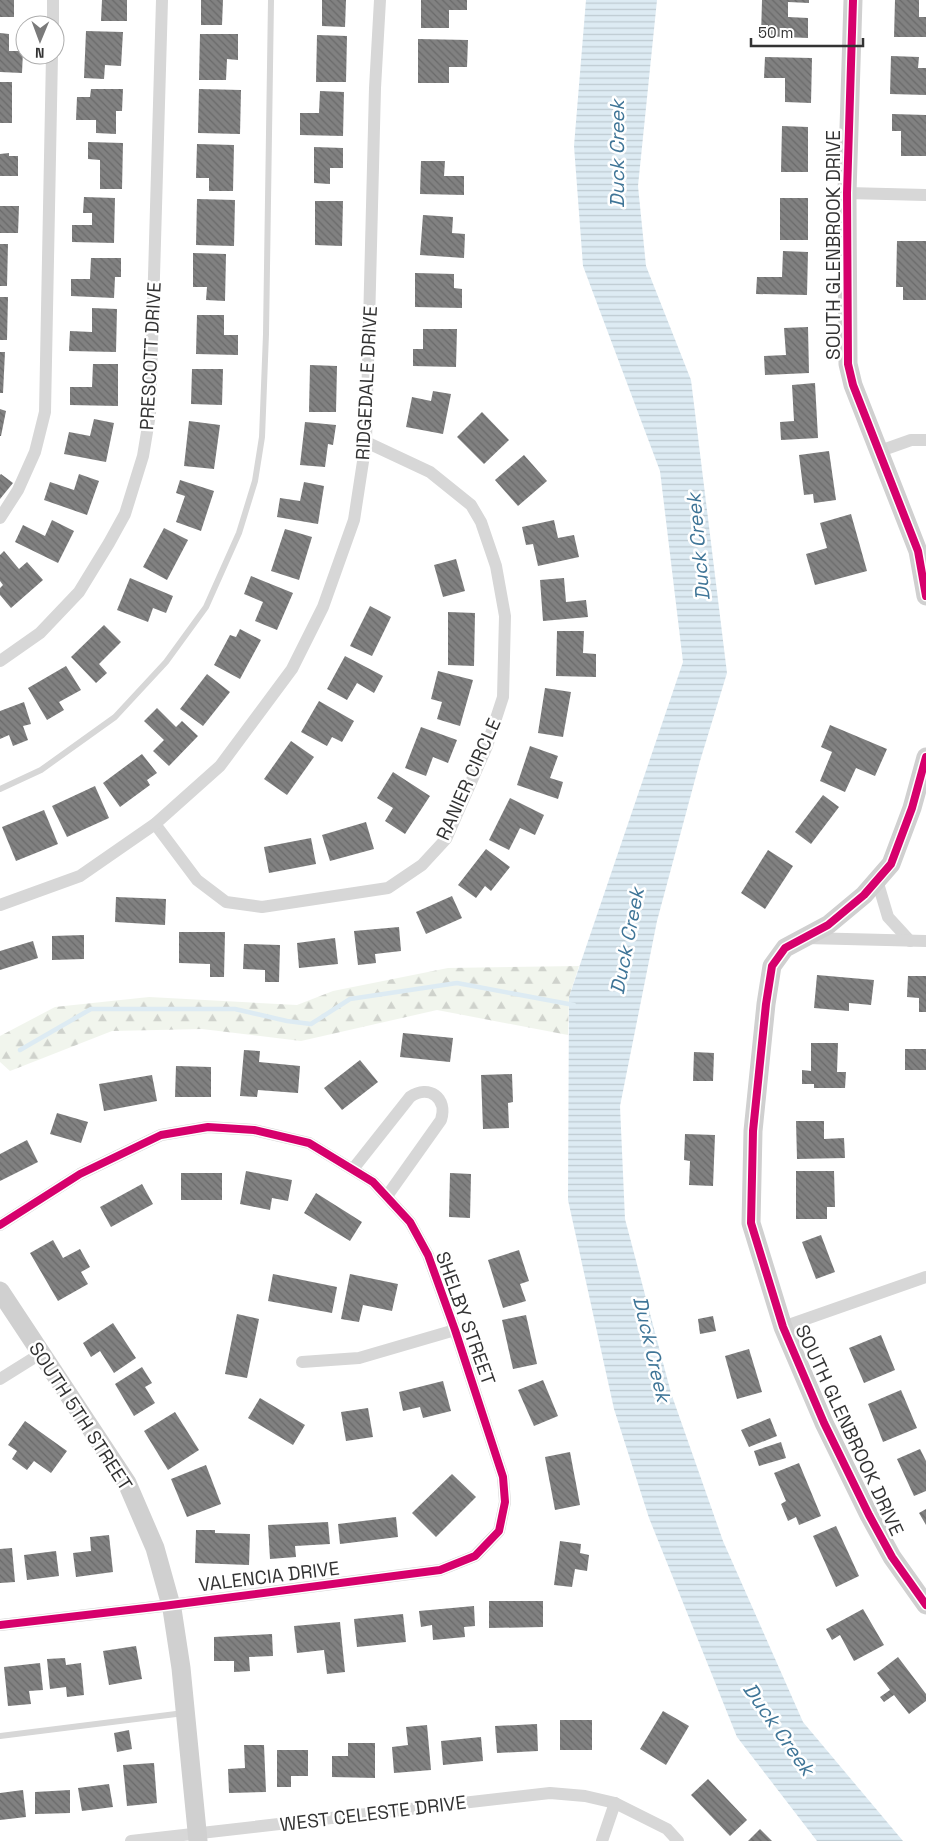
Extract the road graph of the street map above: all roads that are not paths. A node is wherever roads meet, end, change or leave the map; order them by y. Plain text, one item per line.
1 (53, 0) edge
2 (162, 0) edge
3 (271, 0) edge
4 (380, 0) edge
5 (853, 0) edge
6 (53, 15) edge
7 (52, 65) edge
8 (847, 193) junction
9 (926, 195) edge
10 (926, 440) edge
11 (366, 442) junction
12 (880, 451) junction
13 (0, 518) edge
14 (926, 596) edge
15 (0, 661) edge
16 (926, 757) edge
17 (0, 789) edge
18 (155, 824) junction
19 (877, 880) junction
20 (0, 905) edge
21 (804, 938) junction
22 (910, 941) junction
23 (926, 942) edge
24 (353, 1169) junction
25 (387, 1196) junction
26 (0, 1225) edge
27 (926, 1277) edge
28 (0, 1290) edge
29 (783, 1327) junction
30 (455, 1330) junction
31 (40, 1354) junction
32 (302, 1362) dead end
33 (0, 1379) edge
34 (506, 1502) joint
35 (171, 1605) junction
36 (926, 1605) edge
37 (0, 1624) edge
38 (185, 1713) junction
39 (0, 1736) edge
40 (615, 1803) junction
41 (197, 1837) edge
42 (131, 1841) edge
43 (602, 1841) edge
44 (678, 1841) edge

1 - 6 street
2 - 15 street, PRESCOTT DRIVE
3 - 17 lane
4 - 11 street, RIDGEDALE DRIVE
5 - 8 street, SOUTH GLENBROOK DRIVE
7 - 13 street
8 - 9 street
8 - 12 street, SOUTH GLENBROOK DRIVE
10 - 12 street
11 - 18 street, RIDGEDALE DRIVE
11 - 18 street, RANIER CIRCLE
12 - 14 street, SOUTH GLENBROOK DRIVE
16 - 19 street, SOUTH GLENBROOK DRIVE
18 - 20 street, RIDGEDALE DRIVE
19 - 21 street, SOUTH GLENBROOK DRIVE
19 - 22 street
21 - 22 street
21 - 29 street, SOUTH GLENBROOK DRIVE
22 - 23 street
24 - 25 street, SHELBY STREET
24 - 25 street
24 - 26 street, SHELBY STREET
25 - 30 street, SHELBY STREET
27 - 29 street
28 - 31 street, SOUTH 5TH STREET
29 - 36 street, SOUTH GLENBROOK DRIVE
30 - 32 street
30 - 34 street, SHELBY STREET
31 - 33 street
31 - 35 street, SOUTH 5TH STREET
34 - 35 street, VALENCIA DRIVE
35 - 37 street, VALENCIA DRIVE
35 - 38 street, SOUTH 5TH STREET
38 - 39 lane
38 - 41 street, SOUTH 5TH STREET
40 - 41 street, WEST CELESTE DRIVE
40 - 43 street
40 - 44 street, WEST CELESTE DRIVE
41 - 42 street, WEST CELESTE DRIVE

